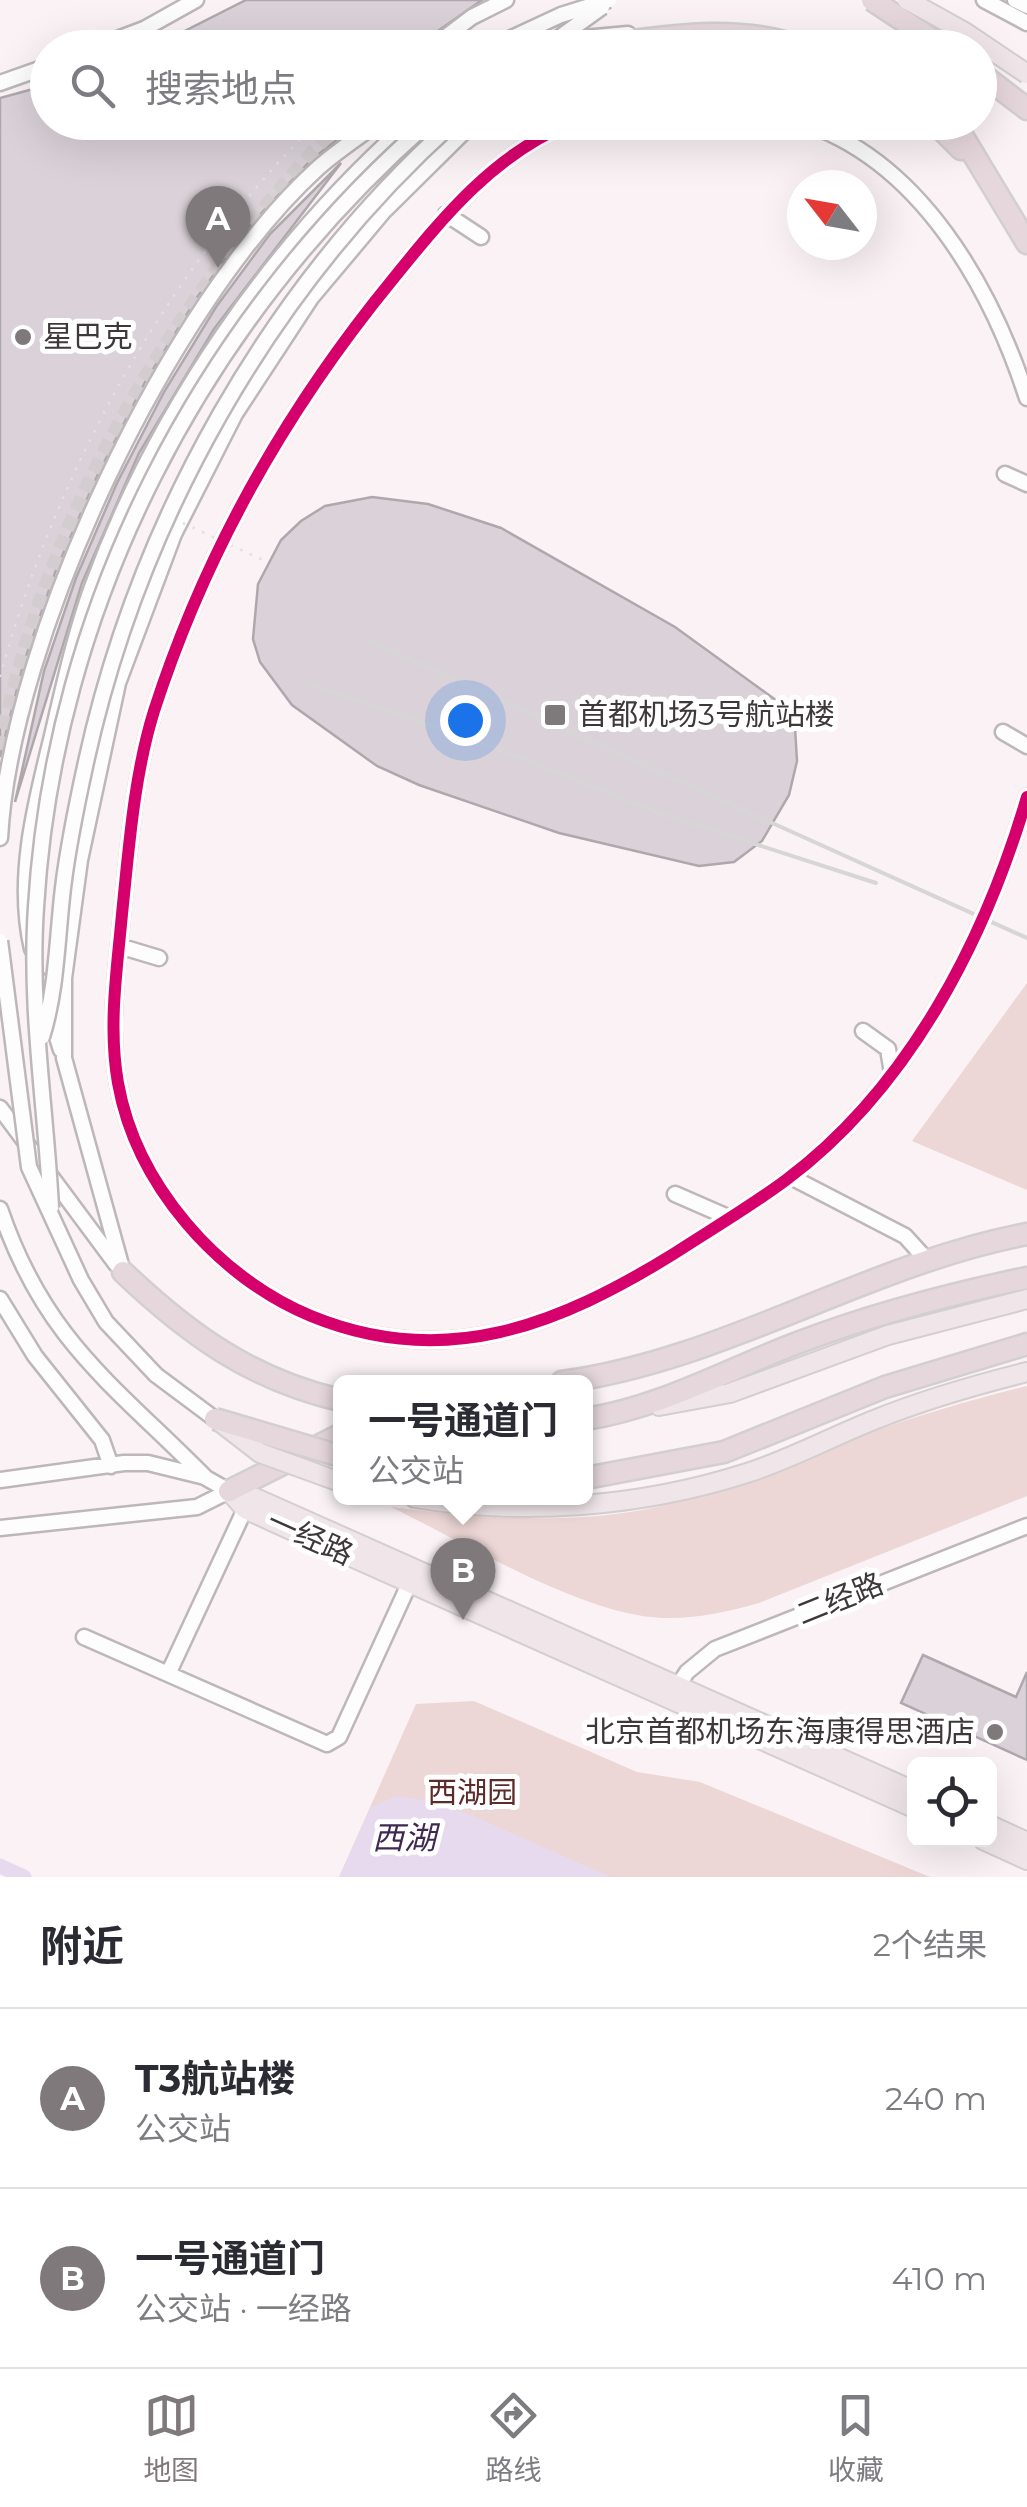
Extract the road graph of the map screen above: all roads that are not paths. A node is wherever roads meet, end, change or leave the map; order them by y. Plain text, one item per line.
1 (194, 0) edge
2 (506, 0) edge
3 (612, 0) edge
4 (872, 0) edge
5 (907, 0) edge
6 (915, 0) edge
7 (984, 0) edge
8 (1015, 0) edge
9 (1027, 6) edge
10 (1027, 24) edge
11 (144, 30) edge
12 (455, 30) edge
13 (528, 30) edge
14 (566, 30) edge
15 (917, 30) edge
16 (924, 30) edge
17 (963, 30) edge
18 (997, 53) edge
19 (30, 72) edge
20 (1027, 74) edge
21 (0, 82) edge
22 (997, 86) edge
23 (1027, 109) edge
24 (355, 140) edge
25 (392, 140) edge
26 (410, 140) edge
27 (436, 140) edge
28 (456, 140) edge
29 (534, 140) edge
30 (838, 140) edge
31 (952, 140) edge
32 (964, 140) edge
33 (980, 169) junction
34 (446, 214) junction
35 (1027, 214) edge
36 (481, 238) dead end
37 (1027, 243) edge
38 (1027, 398) edge
39 (1004, 474) dead end
40 (1027, 484) edge
41 (1002, 732) dead end
42 (1027, 746) edge
43 (1027, 797) edge
44 (0, 838) edge
45 (0, 941) edge
46 (119, 946) junction
47 (159, 958) dead end
48 (863, 1031) dead end
49 (41, 1044) junction
50 (64, 1058) junction
51 (892, 1073) junction
52 (0, 1108) edge
53 (792, 1176) junction
54 (674, 1194) dead end
55 (52, 1208) junction
56 (0, 1209) edge
57 (730, 1218) junction
58 (1027, 1234) edge
59 (925, 1258) junction
60 (123, 1272) junction
61 (1027, 1278) edge
62 (1027, 1299) edge
63 (0, 1300) edge
64 (1027, 1344) edge
65 (1027, 1372) edge
66 (591, 1375) edge
67 (295, 1388) junction
68 (333, 1392) edge
69 (333, 1398) edge
70 (648, 1407) junction
71 (593, 1418) edge
72 (215, 1419) junction
73 (333, 1439) edge
74 (333, 1454) edge
75 (111, 1466) junction
76 (593, 1477) edge
77 (206, 1478) junction
78 (0, 1480) edge
79 (333, 1480) edge
80 (230, 1491) junction
81 (593, 1503) edge
82 (245, 1509) junction
83 (1027, 1526) edge
84 (0, 1528) edge
85 (410, 1582) junction
86 (84, 1638) dead end
87 (169, 1672) junction
88 (674, 1690) junction
89 (907, 1788) edge
90 (907, 1805) edge
91 (997, 1828) edge
92 (1027, 1842) edge
93 (997, 1846) edge
94 (1027, 1860) edge

1 - 11 street
2 - 12 street
3 - 13 street, bridge
3 - 14 street, bridge
4 - 15 highway, bridge
5 - 17 main road, bridge
6 - 16 highway
7 - 10 street
8 - 9 street
18 - 20 main road, bridge
19 - 21 street
22 - 23 highway
24 - 44 street
25 - 50 street
26 - 49 street, bridge
27 - 49 street, bridge
28 - 50 street
29 - 34 street
30 - 38 street
31 - 33 highway
32 - 33 highway
33 - 35 highway
33 - 37 highway
34 - 36 street
34 - 46 street
39 - 40 street
41 - 42 street
43 - 51 street
45 - 55 street, bridge
46 - 47 street
46 - 57 street
48 - 51 street
49 - 55 street, bridge
50 - 60 street
51 - 53 street
52 - 60 street
53 - 57 street
53 - 59 street
54 - 57 street
55 - 72 street, bridge
56 - 77 street
58 - 59 highway
59 - 66 highway
60 - 67 highway
61 - 70 highway
62 - 70 main road
63 - 75 street
64 - 76 highway
65 - 81 main road
67 - 68 highway
67 - 69 highway
70 - 71 highway
72 - 74 highway, bridge
72 - 79 main road, bridge
73 - 80 highway
75 - 77 street
75 - 78 street
77 - 80 street
80 - 82 main road, 一经路
80 - 84 street
80 - 88 main road, 一经路
82 - 85 main road, 一经路
82 - 87 street
83 - 88 street, 二经路
85 - 87 street
85 - 88 main road, 一经路
86 - 87 street
88 - 89 main road, 一经路
88 - 90 main road, 一经路
91 - 92 main road
93 - 94 main road

